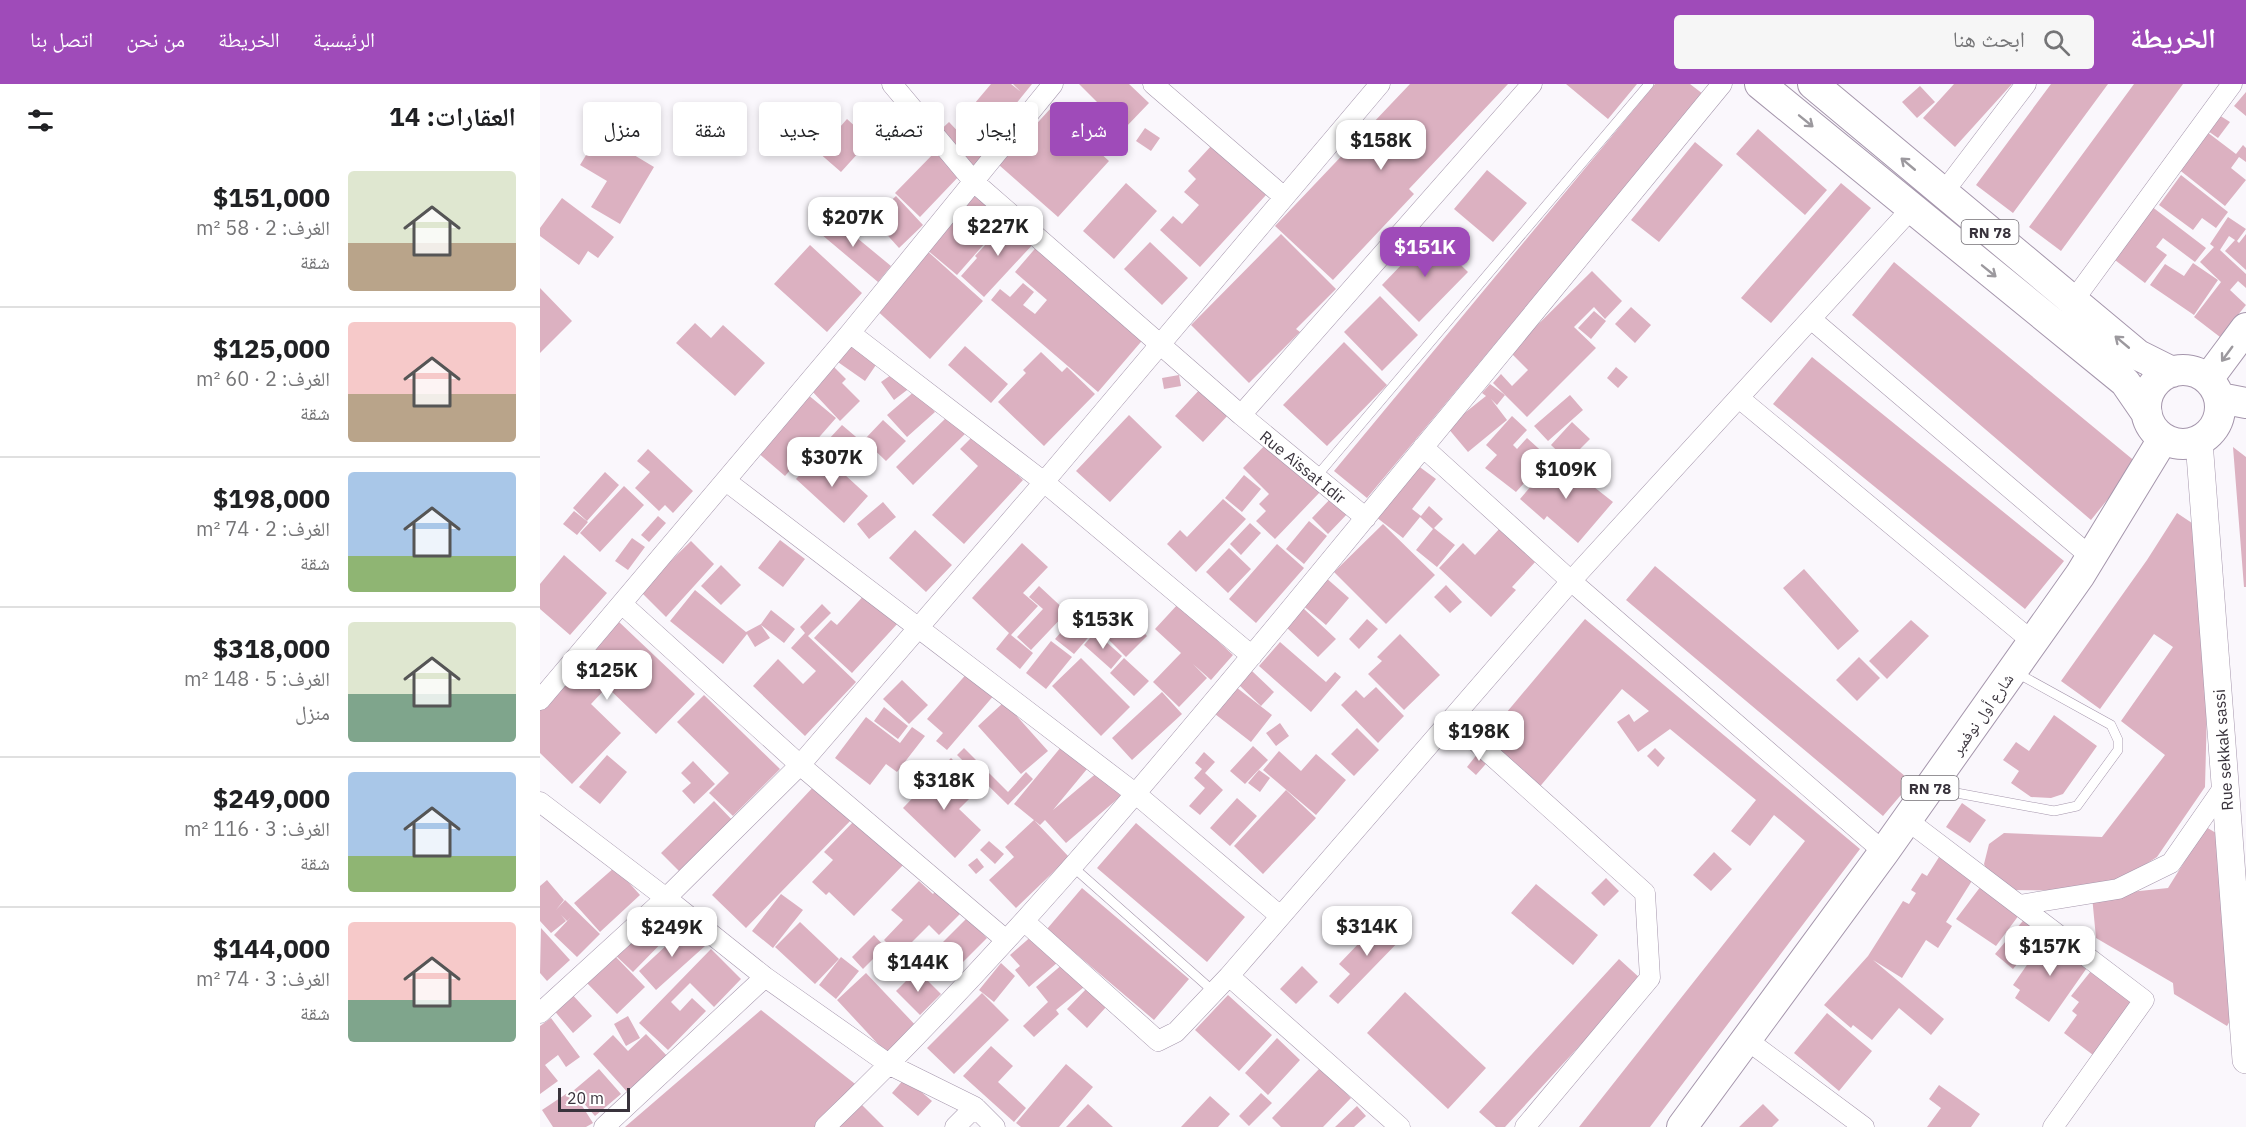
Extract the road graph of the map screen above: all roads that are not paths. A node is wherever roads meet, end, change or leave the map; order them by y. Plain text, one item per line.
1 (892, 84) edge
2 (1053, 84) edge
3 (1153, 84) edge
4 (1380, 84) edge
5 (1532, 84) edge
6 (1649, 84) edge
7 (1722, 84) edge
8 (1760, 84) edge
9 (1813, 84) edge
10 (2026, 84) edge
11 (2232, 84) edge
12 (974, 182) junction
13 (1943, 194) junction
14 (1284, 196) junction
15 (1912, 208) junction
16 (2073, 300) junction
17 (1811, 319) junction
18 (2246, 328) edge
19 (850, 333) junction
20 (1159, 344) junction
21 (2172, 372) junction
22 (2224, 394) edge
23 (1739, 398) junction
24 (1240, 415) junction
25 (2155, 426) junction
26 (2199, 441) junction
27 (1423, 447) junction
28 (1316, 477) junction
29 (726, 481) junction
30 (1044, 483) junction
31 (1366, 519) junction
32 (2091, 557) junction
33 (1571, 581) junction
34 (622, 604) junction
35 (919, 627) junction
36 (2032, 642) junction
37 (1252, 656) junction
38 (2012, 670) junction
39 (540, 700) edge
40 (1452, 719) junction
41 (800, 765) junction
42 (2226, 784) junction
43 (1929, 788) junction
44 (1136, 794) junction
45 (540, 802) edge
46 (1906, 820) junction
47 (1884, 852) junction
48 (1073, 867) junction
49 (666, 898) junction
50 (2019, 905) junction
51 (1279, 915) junction
52 (1024, 921) junction
53 (1006, 940) junction
54 (1229, 976) junction
55 (765, 977) junction
56 (1213, 991) junction
57 (540, 1013) edge
58 (1747, 1040) junction
59 (2246, 1060) edge
60 (890, 1065) junction
61 (975, 1107) junction
62 (604, 1127) edge
63 (825, 1127) edge
64 (955, 1127) edge
65 (995, 1127) edge
66 (1400, 1127) edge
67 (1525, 1127) edge
68 (1682, 1127) edge
69 (1864, 1127) edge
70 (2053, 1127) edge

1 - 12 street, Rue Aïssat Idir
2 - 12 street
3 - 14 street
4 - 14 street
5 - 24 street
6 - 28 lane
7 - 27 street
8 -> 15 main road
13 -> 9 main road, RN 78
10 - 13 street
11 - 16 street
12 - 19 street
12 - 20 street, Rue Aïssat Idir
13 - 16 main road, RN 78
14 - 20 street
15 - 17 street
15 -> 25 main road
21 -> 16 main road, RN 78
17 - 23 street
17 - 32 street
18 -> 22 main road
19 - 29 street
19 - 30 street
20 - 24 street, Rue Aïssat Idir
20 - 30 street
21 - 22 main road
21 - 25 main road
22 - 26 main road
23 - 33 street
23 - 36 street
24 - 28 street, Rue Aïssat Idir
25 - 26 main road
25 - 32 main road, شارع أول نوفمبر / RN 78
26 - 42 street, Rue sekkak sassi
27 - 31 street
27 - 33 street
28 - 31 street, Rue Aïssat Idir
29 - 34 street
29 - 35 street
30 - 35 street
30 - 37 street
31 - 37 street
32 - 36 main road, شارع أول نوفمبر / RN 78
33 - 40 street
33 - 47 street
34 - 39 street
34 - 41 street
35 - 41 street
35 - 44 street
36 - 38 main road, شارع أول نوفمبر / RN 78
37 - 44 street
38 - 43 main road, شارع أول نوفمبر / RN 78
38 - 43 lane
40 - 51 street
40 - 67 street
41 - 49 street
41 - 53 street
42 - 50 street
42 - 59 street, Rue sekkak sassi
43 - 46 main road, شارع أول نوفمبر / RN 78
44 - 48 street
44 - 51 street
45 - 49 street
46 - 47 main road, شارع أول نوفمبر / RN 78
46 - 50 street
47 - 58 main road, شارع أول نوفمبر / RN 78
48 - 52 street
48 - 56 lane
49 - 55 street
49 - 57 street
50 - 70 street
51 - 54 street
52 - 53 street
52 - 56 street
53 - 60 street
54 - 56 street
54 - 66 street
55 - 60 street
55 - 62 street
58 - 68 main road, شارع أول نوفمبر / RN 78
58 - 69 street
60 - 61 street
60 - 63 street
61 - 64 street
61 - 65 street

